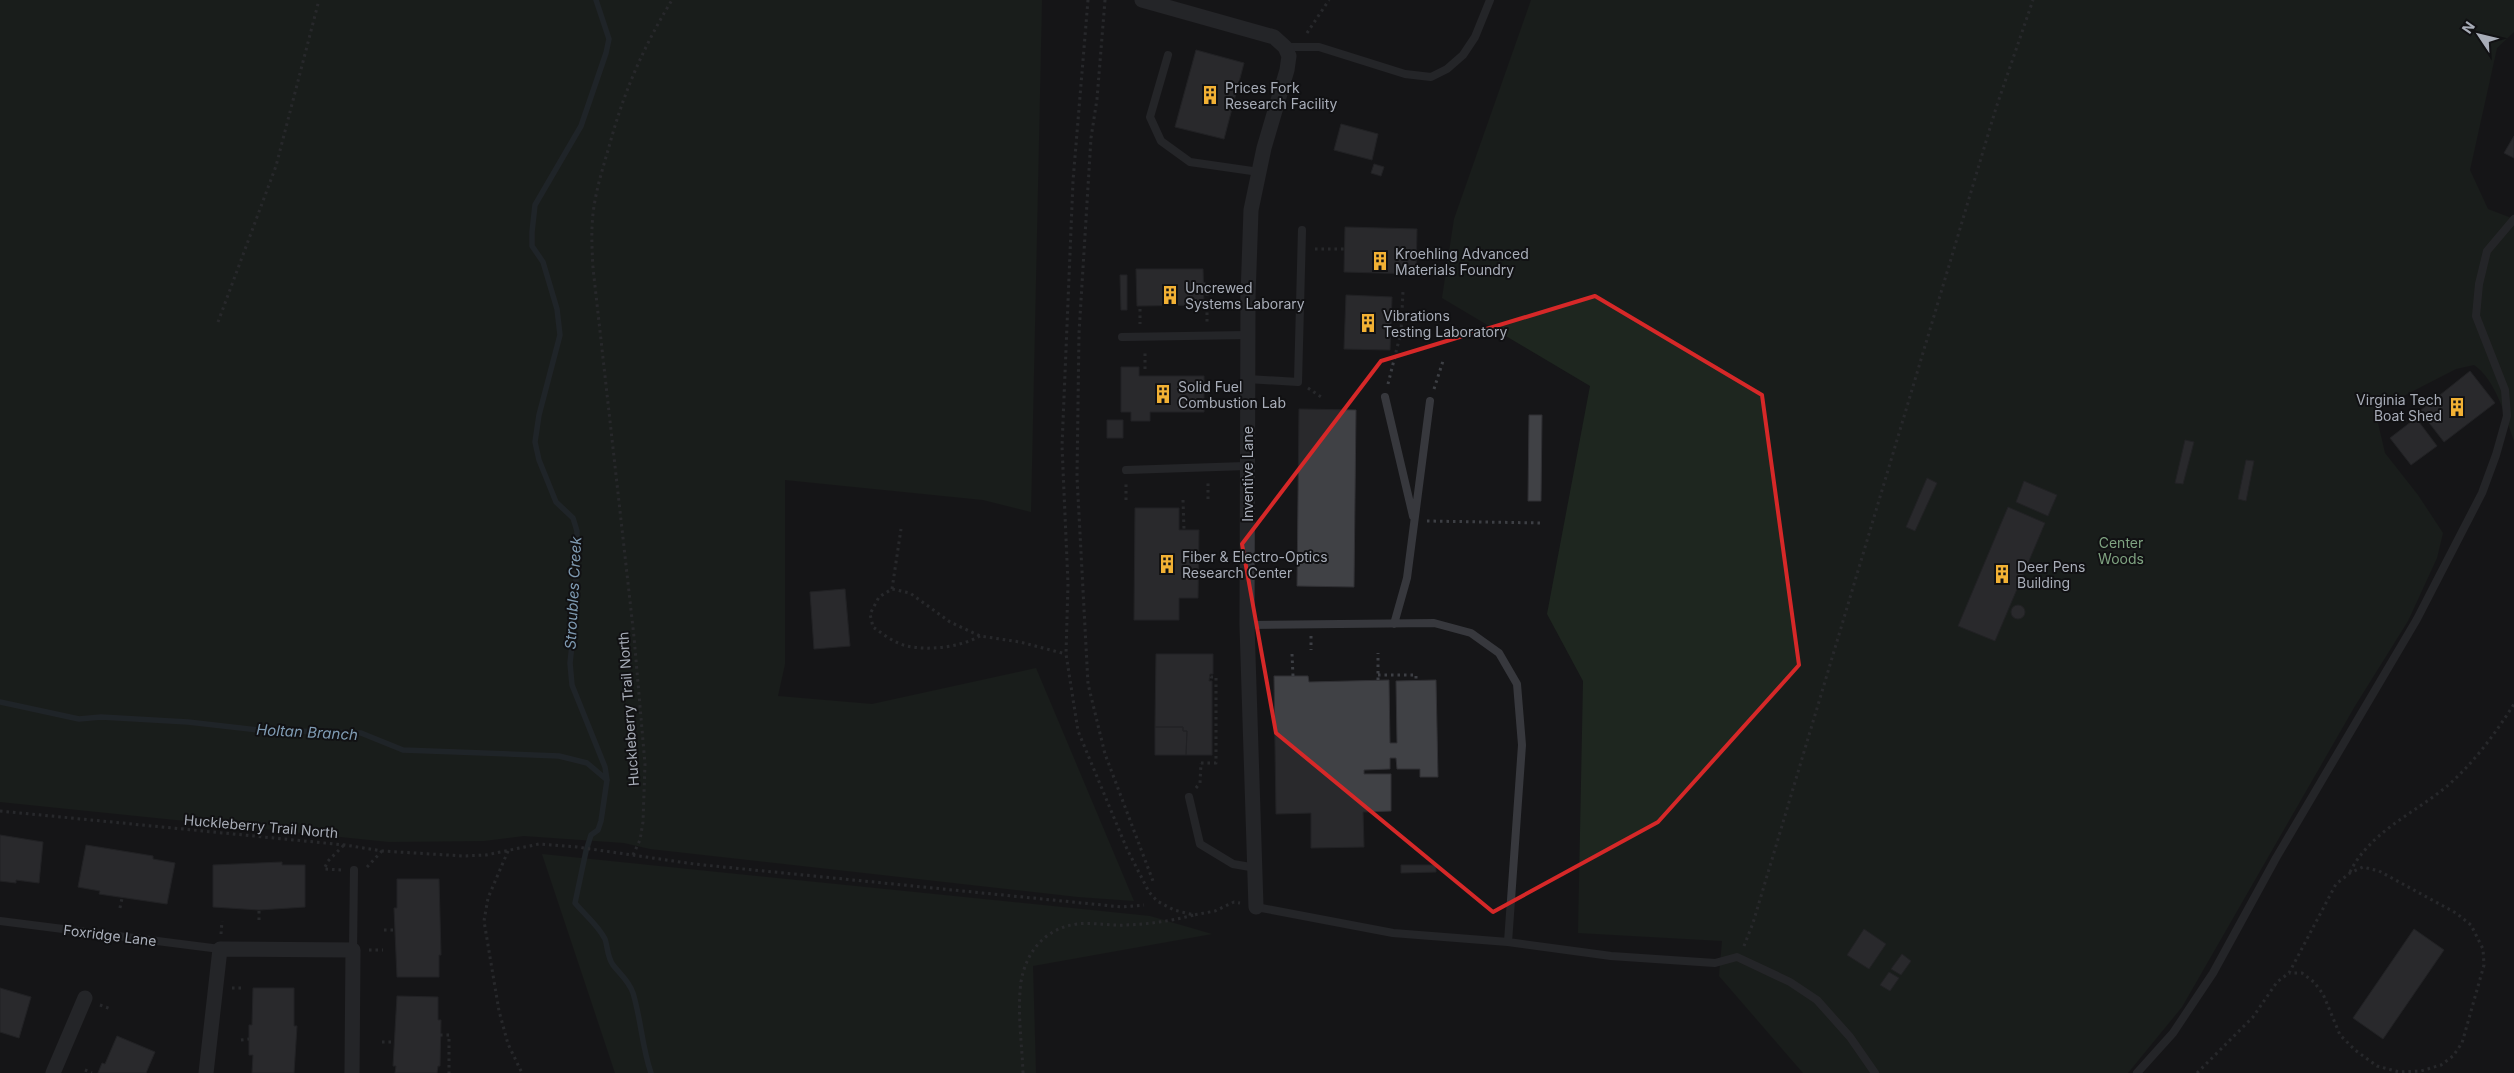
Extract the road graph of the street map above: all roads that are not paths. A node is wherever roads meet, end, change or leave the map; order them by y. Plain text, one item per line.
1 (1142, 0) edge
2 (1490, 0) edge
3 (1286, 47) junction
4 (1168, 55) dead end
5 (1259, 172) junction
6 (2514, 219) edge
7 (1302, 230) dead end
8 (1248, 335) junction
9 (1122, 337) dead end
10 (1247, 380) junction
11 (1385, 397) road end
12 (1430, 402) road end
13 (1246, 466) junction
14 (1126, 470) dead end
15 (1414, 521) junction
16 (1394, 624) junction
17 (1247, 625) junction
18 (1189, 798) dead end
19 (1256, 868) junction
20 (354, 870) dead end
21 (1256, 907) joint
22 (0, 921) edge
23 (1508, 942) junction
24 (220, 949) junction
25 (353, 950) junction
26 (85, 998) dead end
27 (53, 1073) edge
28 (206, 1073) edge
29 (352, 1073) edge
30 (1875, 1073) edge
31 (2137, 1073) edge

1 - 3 street
2 - 3 lane
3 - 5 street, Inventive Lane
4 - 5 lane
5 - 8 street, Inventive Lane
6 - 31 lane
7 - 10 lane
8 - 9 lane
8 - 10 street, Inventive Lane
10 - 13 street, Inventive Lane
11 - 15 lane
12 - 15 lane
13 - 14 lane
13 - 17 street, Inventive Lane
15 - 16 lane
16 - 17 lane
16 - 23 lane
17 - 19 street, Inventive Lane
18 - 19 lane
19 - 21 street, Inventive Lane
20 - 25 lane
21 - 23 lane
22 - 24 lane, Foxridge Lane
23 - 30 lane
24 - 25 street, Foxridge Lane
24 - 28 street
25 - 29 street
26 - 27 street

